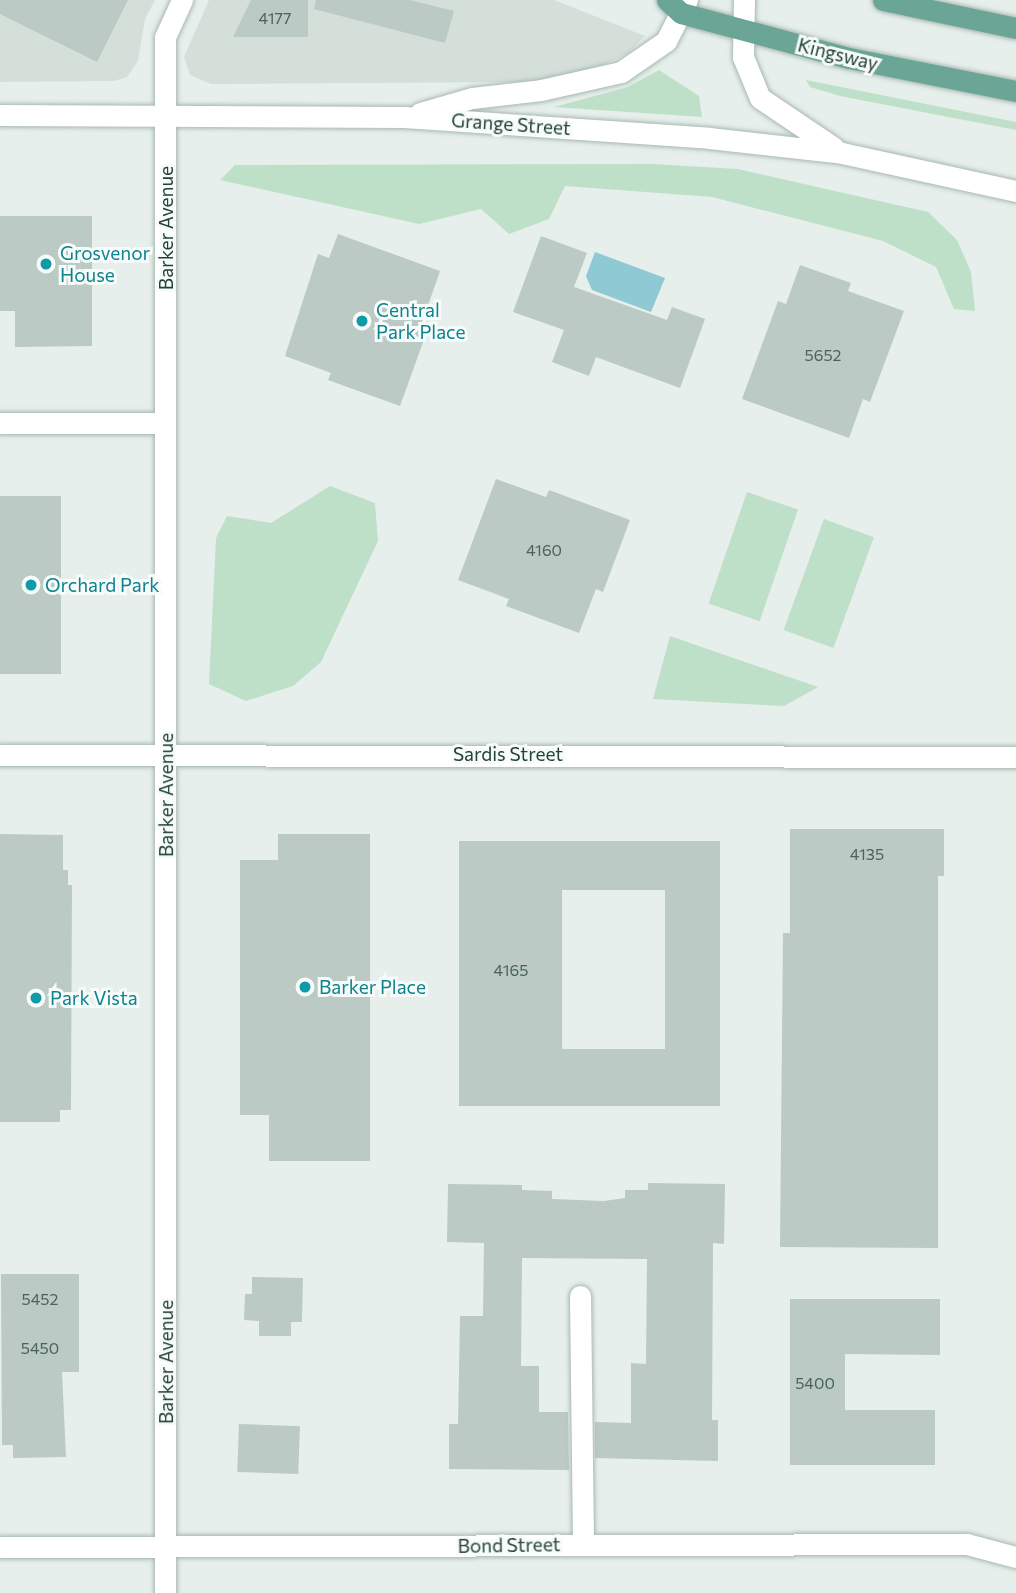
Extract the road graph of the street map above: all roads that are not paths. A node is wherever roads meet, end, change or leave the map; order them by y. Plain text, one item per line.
1 (182, 0) edge
2 (744, 0) edge
3 (883, 0) edge
4 (678, 4) edge
5 (1016, 28) edge
6 (742, 29) junction
7 (1016, 91) edge
8 (0, 115) edge
9 (166, 115) junction
10 (404, 117) junction
11 (842, 153) junction
12 (1016, 191) edge
13 (0, 423) edge
14 (165, 423) junction
15 (0, 755) edge
16 (166, 755) junction
17 (1016, 757) edge
18 (580, 1296) dead end
19 (583, 1544) junction
20 (166, 1547) junction
21 (0, 1548) edge
22 (1016, 1556) edge
23 (165, 1593) edge

1 - 9 street, Barker Avenue
2 - 6 street
3 - 5 main road
4 - 6 main road, Kingsway
4 - 10 street
6 - 7 main road, Kingsway
6 - 11 street
8 - 9 street, Grange Street
9 - 10 street, Grange Street
9 - 14 street, Barker Avenue
10 - 11 street, Grange Street
11 - 12 street, Grange Street
13 - 14 street
14 - 16 street, Barker Avenue
15 - 16 street, Sardis Street
16 - 17 street, Sardis Street
16 - 20 street, Barker Avenue
18 - 19 street
19 - 20 street, Bond Street
19 - 22 street, Bond Street
20 - 21 street, Bond Street
20 - 23 street, Barker Avenue

